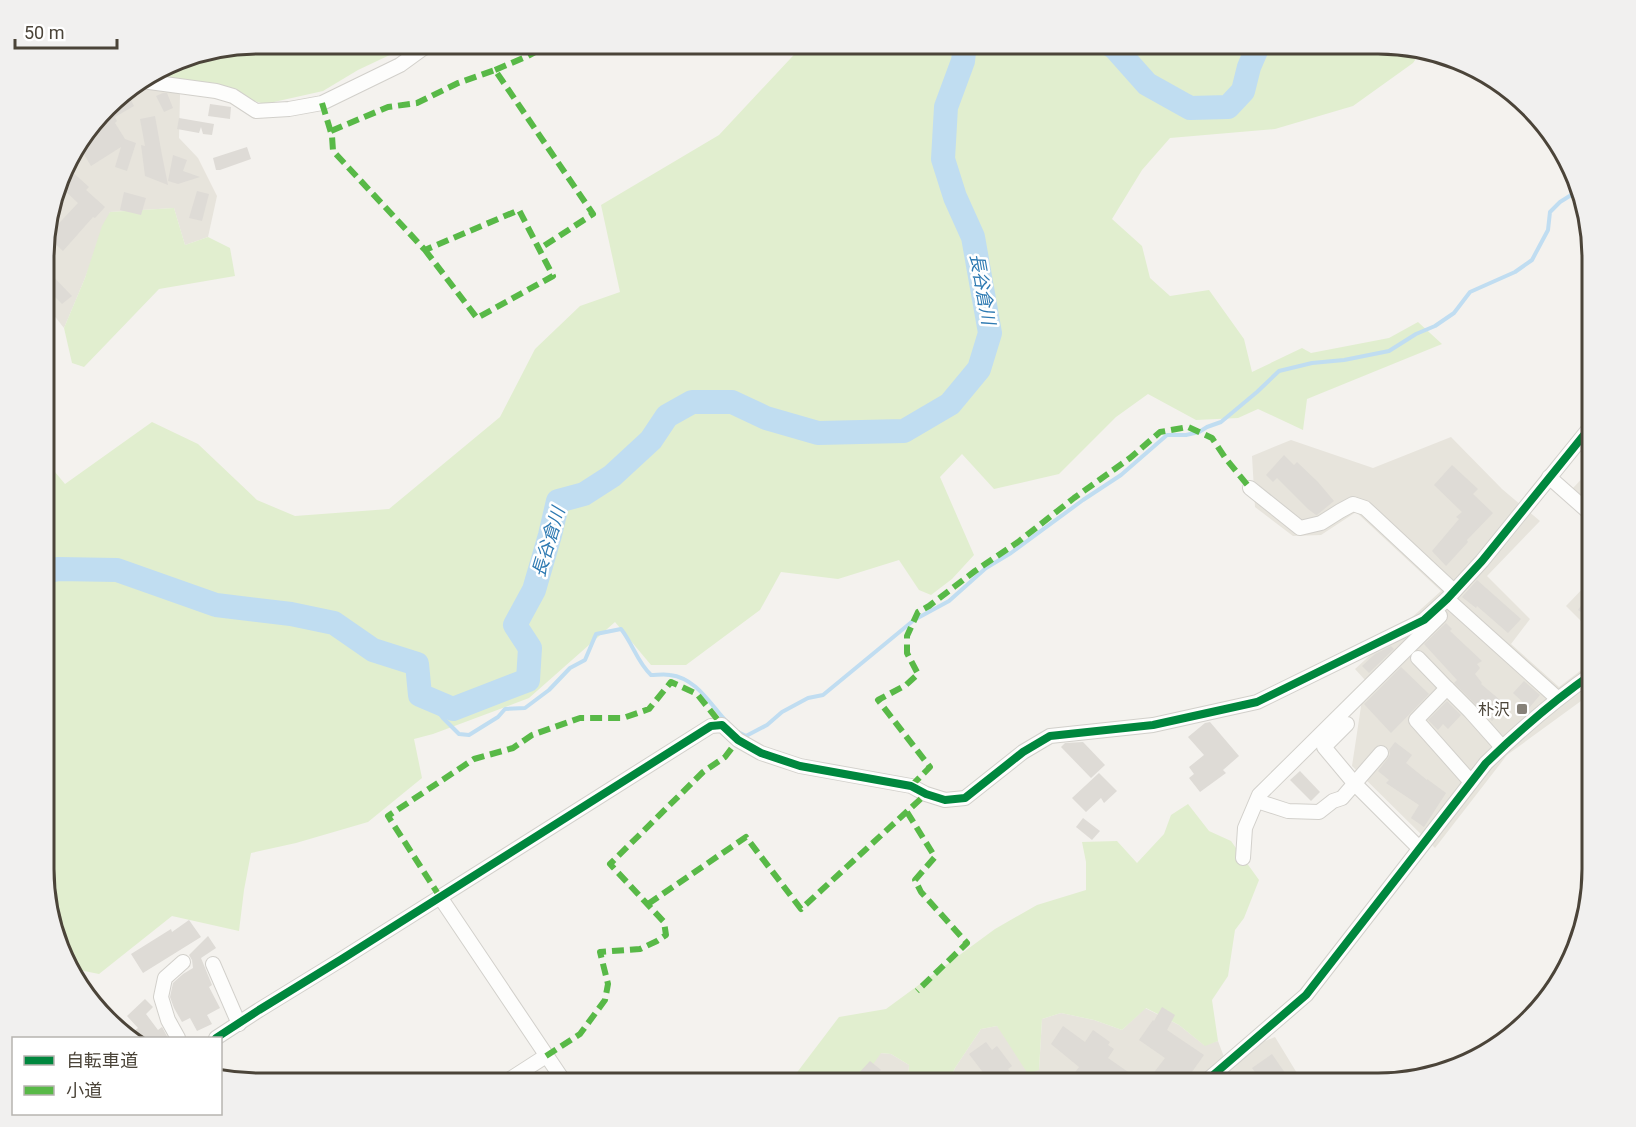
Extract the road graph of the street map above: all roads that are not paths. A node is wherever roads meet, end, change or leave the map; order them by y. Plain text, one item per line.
1 (415, 54) edge
2 (154, 83) edge
3 (1582, 437) edge
4 (1549, 477) junction
5 (1250, 488) dead end
6 (1582, 507) edge
7 (1451, 598) junction
8 (1418, 658) dead end
9 (1582, 681) edge
10 (1447, 688) junction
11 (1557, 698) junction
12 (1347, 724) dead end
13 (1502, 747) junction
14 (1381, 753) dead end
15 (1471, 782) junction
16 (1355, 784) junction
17 (1257, 801) junction
18 (1419, 848) junction
19 (1243, 858) dead end
20 (440, 897) junction
21 (183, 962) dead end
22 (213, 964) dead end
23 (238, 1024) junction
24 (177, 1037) edge
25 (218, 1037) edge
26 (546, 1056) junction
27 (520, 1073) edge
28 (557, 1073) edge
29 (1216, 1073) edge

1 - 2 street
3 - 4 street
4 - 6 street
4 - 7 street
5 - 7 street
7 - 11 street
7 - 17 street
7 - 20 street
8 - 10 street
9 - 11 street
10 - 13 street
10 - 15 street
11 - 13 street
12 - 16 street
13 - 15 street
14 - 16 street
15 - 18 street
16 - 17 street
16 - 18 street
17 - 19 street
18 - 29 street
20 - 23 street
20 - 26 street
21 - 24 street
22 - 23 street
23 - 25 street
26 - 27 street
26 - 28 street

